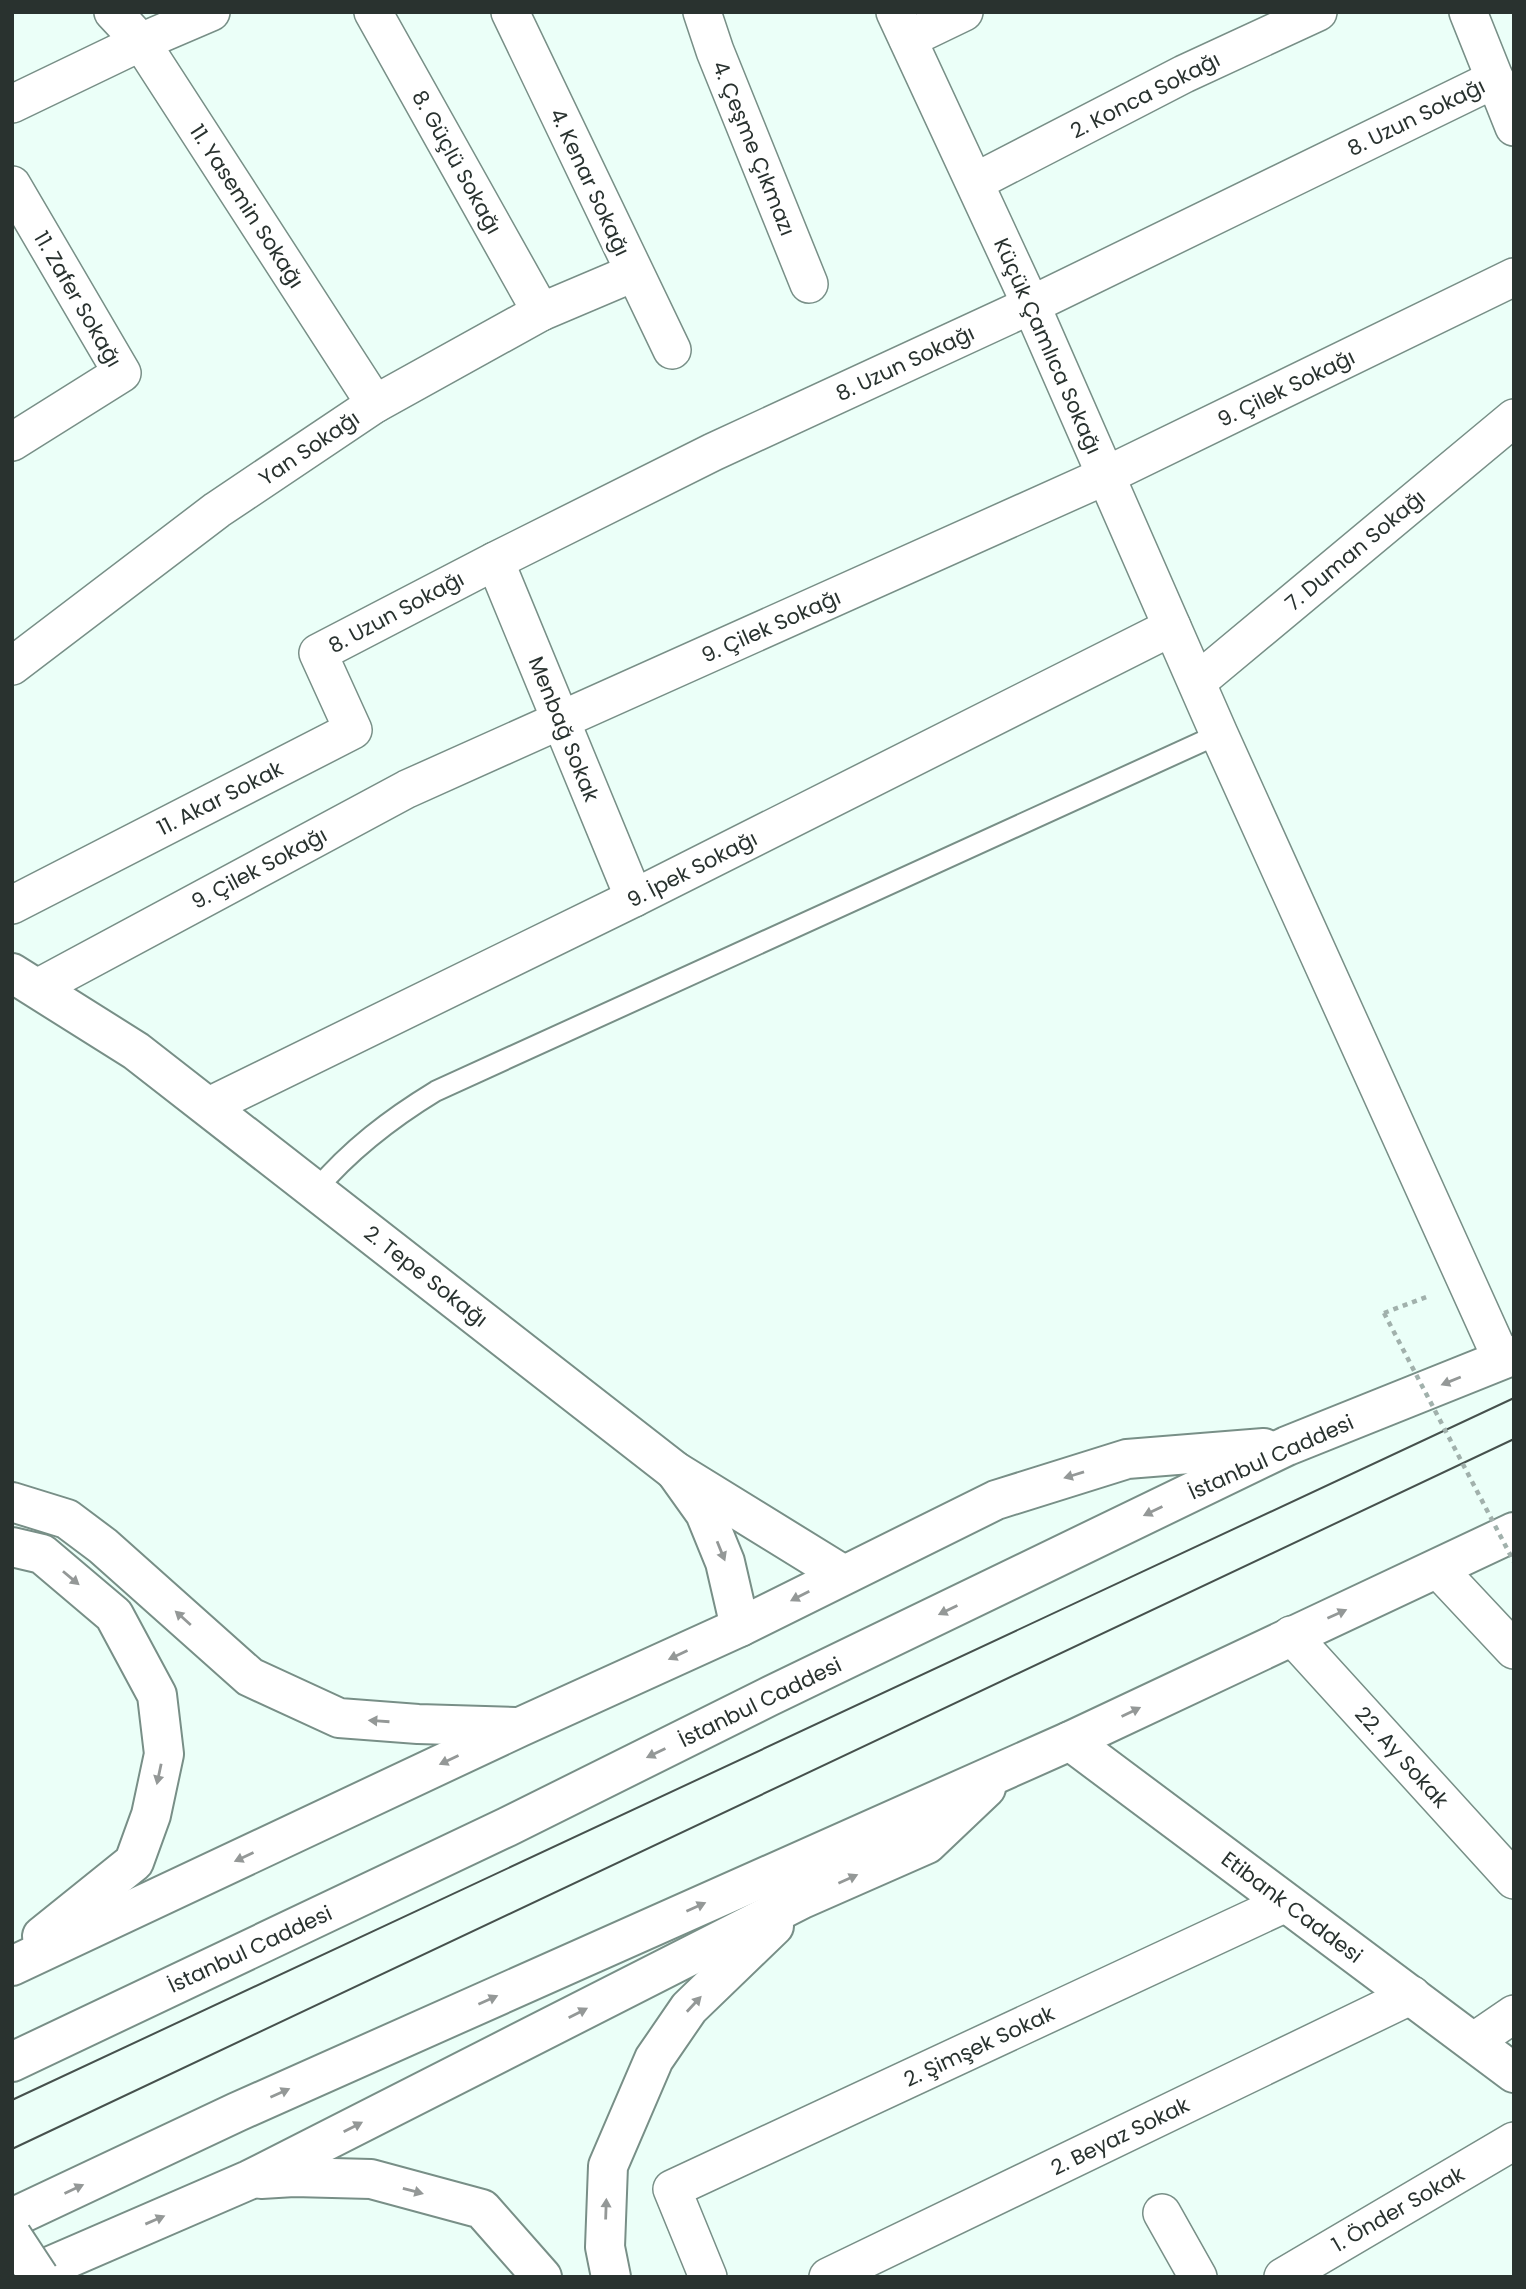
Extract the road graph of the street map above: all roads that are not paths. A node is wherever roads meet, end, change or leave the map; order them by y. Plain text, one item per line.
1 (113, 12) edge
2 (211, 12) edge
3 (373, 12) edge
4 (510, 12) edge
5 (702, 12) edge
6 (964, 12) edge
7 (1318, 12) edge
8 (1468, 12) edge
9 (902, 26) edge
10 (141, 42) junction
11 (1495, 79) junction
12 (12, 104) edge
13 (1514, 127) edge
14 (975, 182) junction
15 (12, 185) edge
16 (633, 273) junction
17 (1514, 277) edge
18 (809, 284) dead end
19 (1031, 305) junction
20 (541, 312) junction
21 (672, 350) dead end
22 (375, 404) junction
23 (1514, 418) edge
24 (12, 442) edge
25 (1105, 476) junction
26 (495, 561) junction
27 (1172, 627) junction
28 (318, 653) joint
29 (12, 666) edge
30 (1197, 682) junction
31 (561, 720) junction
32 (1219, 734) junction
33 (634, 898) junction
34 (12, 905) edge
35 (24, 981) edge
36 (209, 1107) junction
37 (316, 1191) junction
38 (1508, 1357) edge
39 (1287, 1446) junction
40 (675, 1471) junction
41 (12, 1502) edge
42 (1514, 1532) edge
43 (12, 1547) edge
44 (1438, 1569) junction
45 (842, 1574) junction
46 (740, 1627) junction
47 (1291, 1635) junction
48 (1514, 1650) edge
49 (520, 1727) junction
50 (1070, 1741) junction
51 (1006, 1770) junction
52 (1514, 1880) edge
53 (802, 1899) junction
54 (1286, 1903) junction
55 (12, 1959) edge
56 (12, 1966) edge
57 (1412, 1995) junction
58 (1514, 2014) edge
59 (1472, 2042) junction
60 (12, 2062) edge
61 (1514, 2073) edge
62 (1514, 2141) edge
63 (249, 2180) junction
64 (1163, 2214) dead end
65 (12, 2218) edge
66 (12, 2236) edge
67 (25, 2277) edge
68 (39, 2277) edge
69 (542, 2277) edge
70 (611, 2277) edge
71 (708, 2277) edge
72 (828, 2277) edge
73 (1198, 2277) edge
74 (1283, 2277) edge

1 - 10 street, 11. Yasemin Sokağı
2 - 10 street
3 - 20 street, 8. Güçlü Sokağı
4 - 16 street, 4. Kenar Sokağı
5 - 18 street, 4. Çeşme Çıkmazı
6 - 9 street
7 - 14 street, 2. Konca Sokağı
8 - 11 street
9 - 14 street, Küçük Çamlıca Sokağı
10 - 12 street
10 - 22 street, 11. Yasemin Sokağı
11 - 13 street
11 - 19 street, 8. Uzun Sokağı
14 - 19 street, Küçük Çamlıca Sokağı
15 - 24 street, 11. Zafer Sokağı
16 - 20 street, Yan Sokağı
16 - 21 street, 4. Kenar Sokağı
17 - 25 street, 9. Çilek Sokağı
19 - 25 street, Küçük Çamlıca Sokağı
19 - 26 street, 8. Uzun Sokağı
20 - 22 street, Yan Sokağı
22 - 29 street, Yan Sokağı
23 - 30 street, 7. Duman Sokağı
25 - 27 street, Küçük Çamlıca Sokağı
25 - 31 street, 9. Çilek Sokağı
26 - 28 street, 8. Uzun Sokağı
26 - 31 street, Menbağ Sokak
27 - 30 street, Küçük Çamlıca Sokağı
27 - 33 street, 9. İpek Sokağı
28 - 34 street, 11. Akar Sokak
30 - 32 street, Küçük Çamlıca Sokağı
31 - 33 street, Menbağ Sokak
31 - 35 street, 9. Çilek Sokağı
32 - 37 lane
32 - 38 street, Küçük Çamlıca Sokağı
33 - 36 street, 9. İpek Sokağı
35 - 36 main road, 2. Tepe Sokağı
36 - 37 main road, 2. Tepe Sokağı
37 - 40 main road, 2. Tepe Sokağı
38 -> 39 main road, İstanbul Caddesi
39 -> 45 main road
39 -> 60 main road, İstanbul Caddesi
40 - 45 main road, 2. Tepe Sokağı
40 -> 46 main road
49 -> 41 main road
42 - 44 main road
43 -> 55 main road
47 -> 44 main road
44 - 48 street
45 -> 46 main road
46 -> 49 main road
50 -> 47 main road
47 - 52 street, 22. Ay Sokak
49 -> 56 main road
50 - 51 main road
50 - 54 main road, Etibank Caddesi
53 -> 51 main road
65 -> 51 main road
63 -> 53 main road
70 -> 53 main road
54 - 57 main road, Etibank Caddesi
54 - 71 street, 2. Şimşek Sokak
57 - 59 main road, Etibank Caddesi
57 - 72 street, 2. Beyaz Sokak
58 - 59 street
59 - 61 main road, Etibank Caddesi
62 - 74 street, 1. Önder Sokak
67 -> 63 main road
63 -> 69 main road
64 - 73 street
66 - 68 main road, bridge

